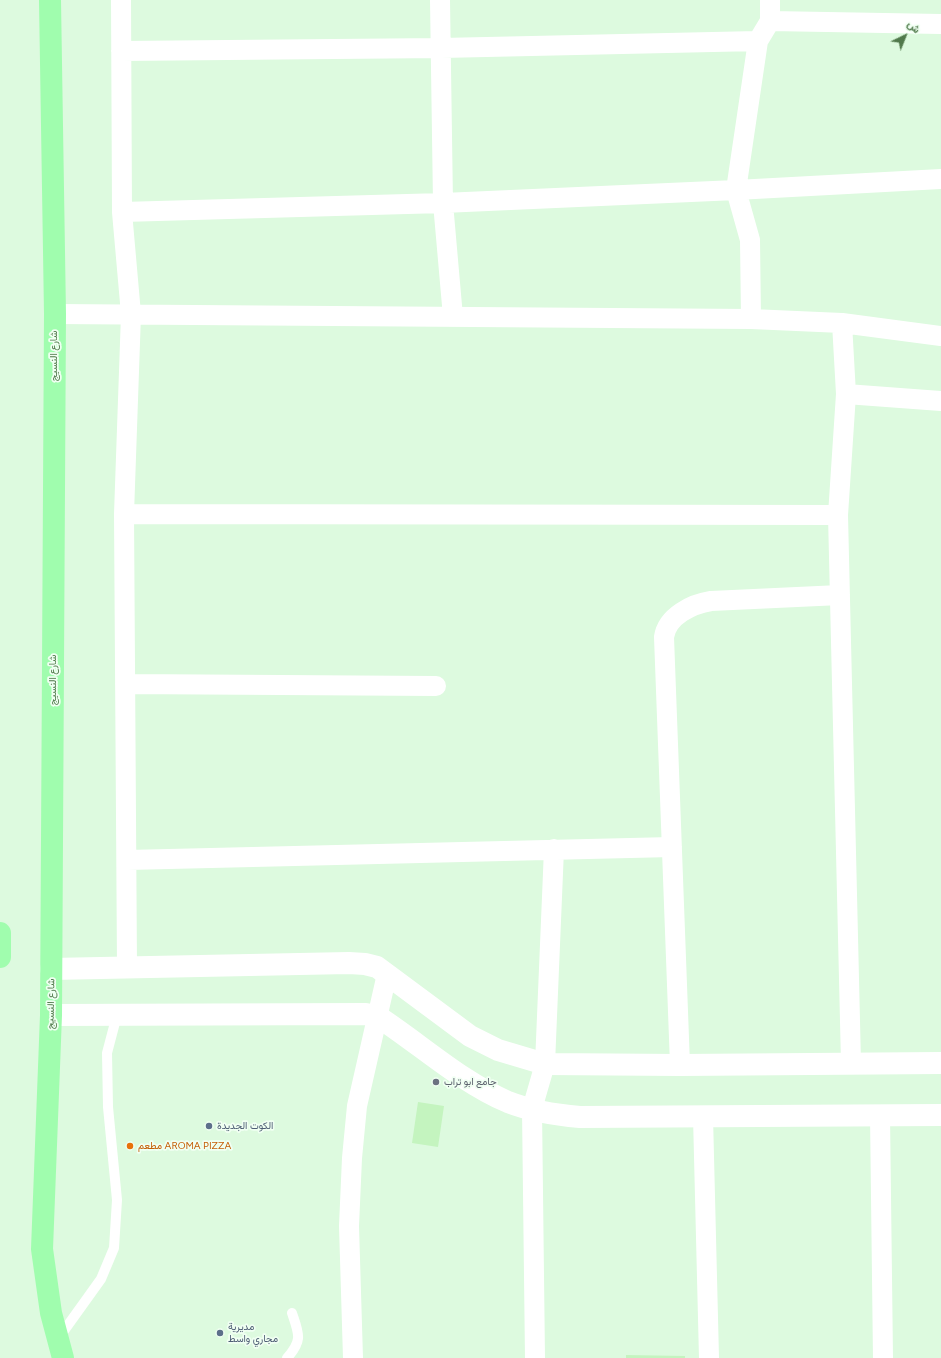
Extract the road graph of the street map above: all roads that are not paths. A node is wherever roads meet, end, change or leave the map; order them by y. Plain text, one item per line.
1 (50, 0) edge
2 (121, 0) edge
3 (440, 0) edge
4 (770, 0) edge
5 (770, 21) junction
6 (941, 24) edge
7 (758, 41) junction
8 (441, 48) junction
9 (121, 51) junction
10 (941, 179) edge
11 (736, 190) junction
12 (443, 203) junction
13 (122, 212) junction
14 (54, 314) junction
15 (131, 314) junction
16 (453, 317) junction
17 (751, 319) junction
18 (842, 323) junction
19 (940, 335) edge
20 (846, 394) junction
21 (941, 401) edge
22 (124, 514) junction
23 (838, 515) junction
24 (840, 595) junction
25 (125, 684) junction
26 (436, 686) dead end
27 (672, 847) junction
28 (554, 850) junction
29 (127, 860) junction
30 (0, 933) edge
31 (0, 954) edge
32 (0, 958) edge
33 (127, 968) junction
34 (51, 969) junction
35 (387, 974) junction
36 (51, 1015) junction
37 (117, 1015) junction
38 (377, 1016) junction
39 (851, 1063) junction
40 (941, 1063) edge
41 (545, 1064) junction
42 (680, 1065) junction
43 (532, 1109) junction
44 (941, 1114) edge
45 (880, 1115) junction
46 (704, 1116) junction
47 (292, 1313) dead end
48 (60, 1349) edge
49 (288, 1358) edge
50 (353, 1358) edge
51 (535, 1358) edge
52 (709, 1358) edge
53 (884, 1358) edge

1 - 14 main road, شارع النسيج
2 - 9 street
3 - 8 street
4 - 5 street
5 - 6 street
5 - 7 street
7 - 8 street
7 - 11 street
8 - 9 street
8 - 12 street
9 - 13 street
10 - 11 street
11 - 12 street
11 - 17 street
12 - 13 street
12 - 16 street
13 - 15 street
14 - 15 street
14 - 34 main road, شارع النسيج
15 - 16 street
15 - 22 street
16 - 17 street
17 - 18 street
18 - 19 street
18 - 20 street
20 - 21 street
20 - 23 street
22 - 23 street
22 - 25 street
23 - 24 street
24 - 27 street
24 - 39 street
25 - 26 street
25 - 29 street
27 - 28 street
27 - 42 street
28 - 29 street
28 - 41 street
29 - 33 street
30 - 31 main road
31 - 32 main road
33 - 34 street
33 - 35 street
34 - 36 main road, شارع النسيج
35 - 38 street
35 - 41 street
36 - 37 street
36 - 48 main road, شارع النسيج
37 - 38 street
37 - 48 lane
38 - 43 street
38 - 50 street
39 - 40 street
39 - 42 street
41 - 42 street
41 - 43 street
43 - 46 street
43 - 51 street
44 - 45 street
45 - 46 street
45 - 53 street
46 - 52 street
47 - 49 lane

